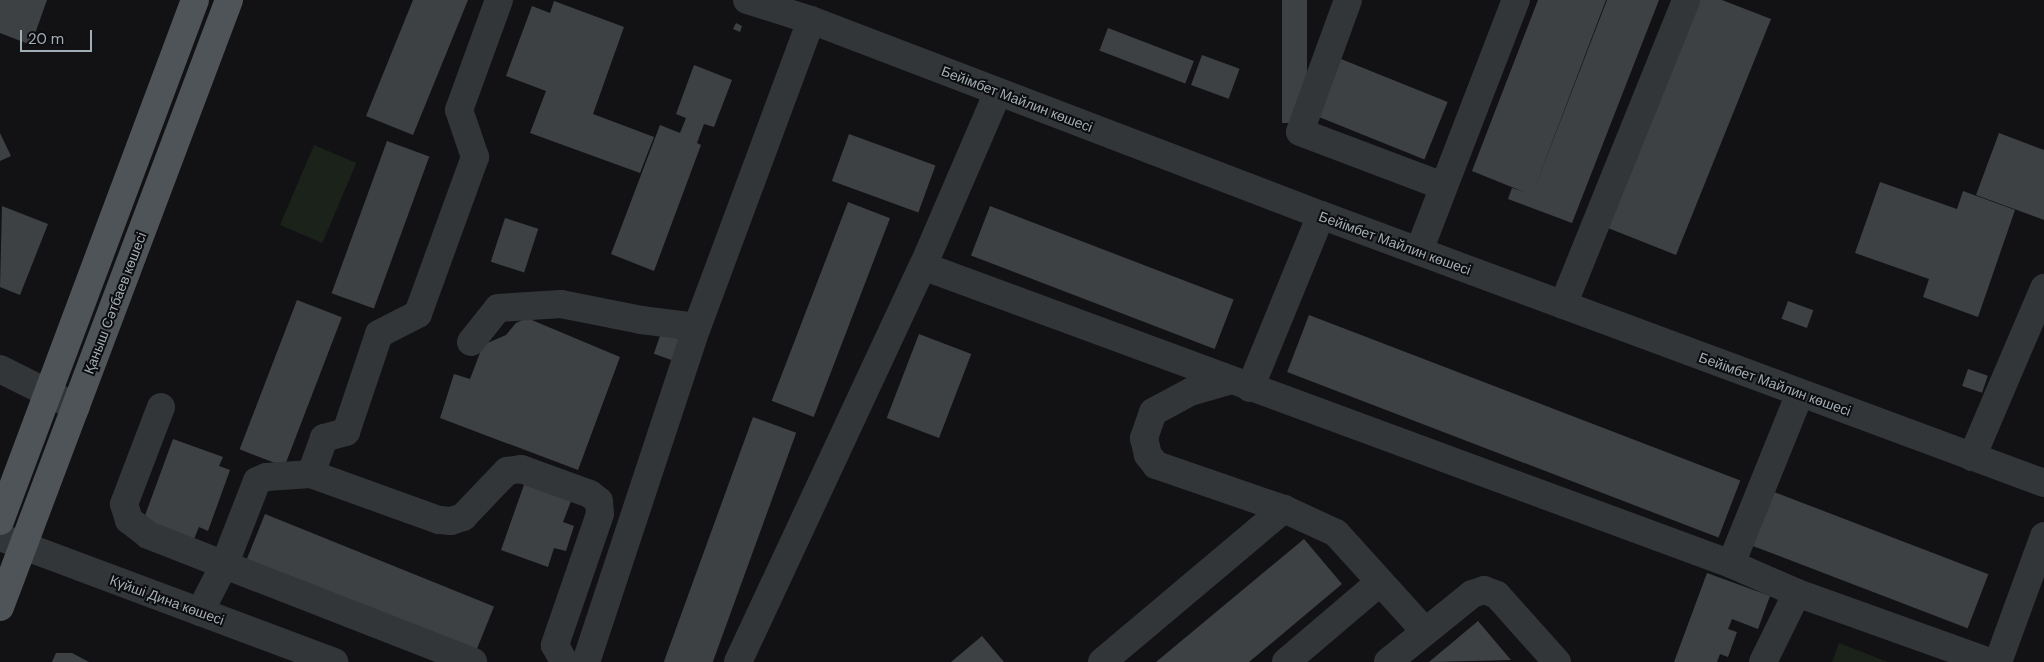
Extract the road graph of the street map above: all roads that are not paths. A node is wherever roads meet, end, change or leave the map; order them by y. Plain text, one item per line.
1 (195, 0) edge
2 (229, 0) edge
3 (499, 0) edge
4 (747, 0) edge
5 (1348, 0) edge
6 (1516, 0) edge
7 (1686, 0) edge
8 (784, 6) edge
9 (811, 20) junction
10 (998, 92) junction
11 (1443, 186) junction
12 (1321, 215) junction
13 (1419, 251) junction
14 (923, 266) junction
15 (2044, 288) edge
16 (1563, 305) junction
17 (697, 327) junction
18 (471, 342) dead end
19 (0, 369) edge
20 (1239, 385) junction
21 (47, 393) junction
22 (1800, 393) junction
23 (161, 406) dead end
24 (76, 407) junction
25 (1972, 457) junction
26 (311, 474) junction
27 (2044, 483) edge
28 (1284, 509) junction
29 (0, 522) edge
30 (2044, 536) edge
31 (12, 541) edge
32 (225, 563) junction
33 (1731, 564) junction
34 (1380, 582) junction
35 (1797, 593) junction
36 (0, 607) edge
37 (200, 612) junction
38 (1425, 631) junction
39 (334, 662) edge
40 (473, 662) edge
41 (564, 662) edge
42 (586, 662) edge
43 (738, 662) edge
44 (1102, 662) edge
45 (1286, 662) edge
46 (1388, 662) edge
47 (1557, 662) edge
48 (1763, 662) edge
49 (1990, 662) edge
50 (1998, 662) edge

1 - 21 main road
2 - 24 main road, Қаныш Сәтбаев көшесі
3 - 26 street
4 - 8 street, Бейімбет Майлин көшесі
5 - 11 street
6 - 11 street
7 - 16 street
8 - 9 street, Бейімбет Майлин көшесі
9 - 10 street, Бейімбет Майлин көшесі
9 - 17 street
10 - 12 street, Бейімбет Майлин көшесі
10 - 14 street
11 - 13 street
12 - 13 street, Бейімбет Майлин көшесі
12 - 20 street
13 - 16 street, Бейімбет Майлин көшесі
14 - 20 street
14 - 43 street
15 - 25 street
16 - 22 street, Бейімбет Майлин көшесі
17 - 18 street
17 - 42 street
19 - 21 street
20 - 28 street
20 - 33 street
21 - 24 street
21 - 29 main road
22 - 25 street, Бейімбет Майлин көшесі
22 - 33 street
23 - 32 street
24 - 31 main road, Қаныш Сәтбаев көшесі
25 - 27 street, Бейімбет Майлин көшесі
26 - 32 street
26 - 41 street
28 - 34 street
28 - 44 street
30 - 50 street
31 - 36 main road, Қаныш Сәтбаев көшесі
31 - 37 street, Күйші Дина көшесі
32 - 37 street
32 - 40 street
33 - 35 street
34 - 38 street
34 - 45 street
35 - 48 street
35 - 49 street
37 - 39 street, Күйші Дина көшесі
38 - 46 street
38 - 47 street

